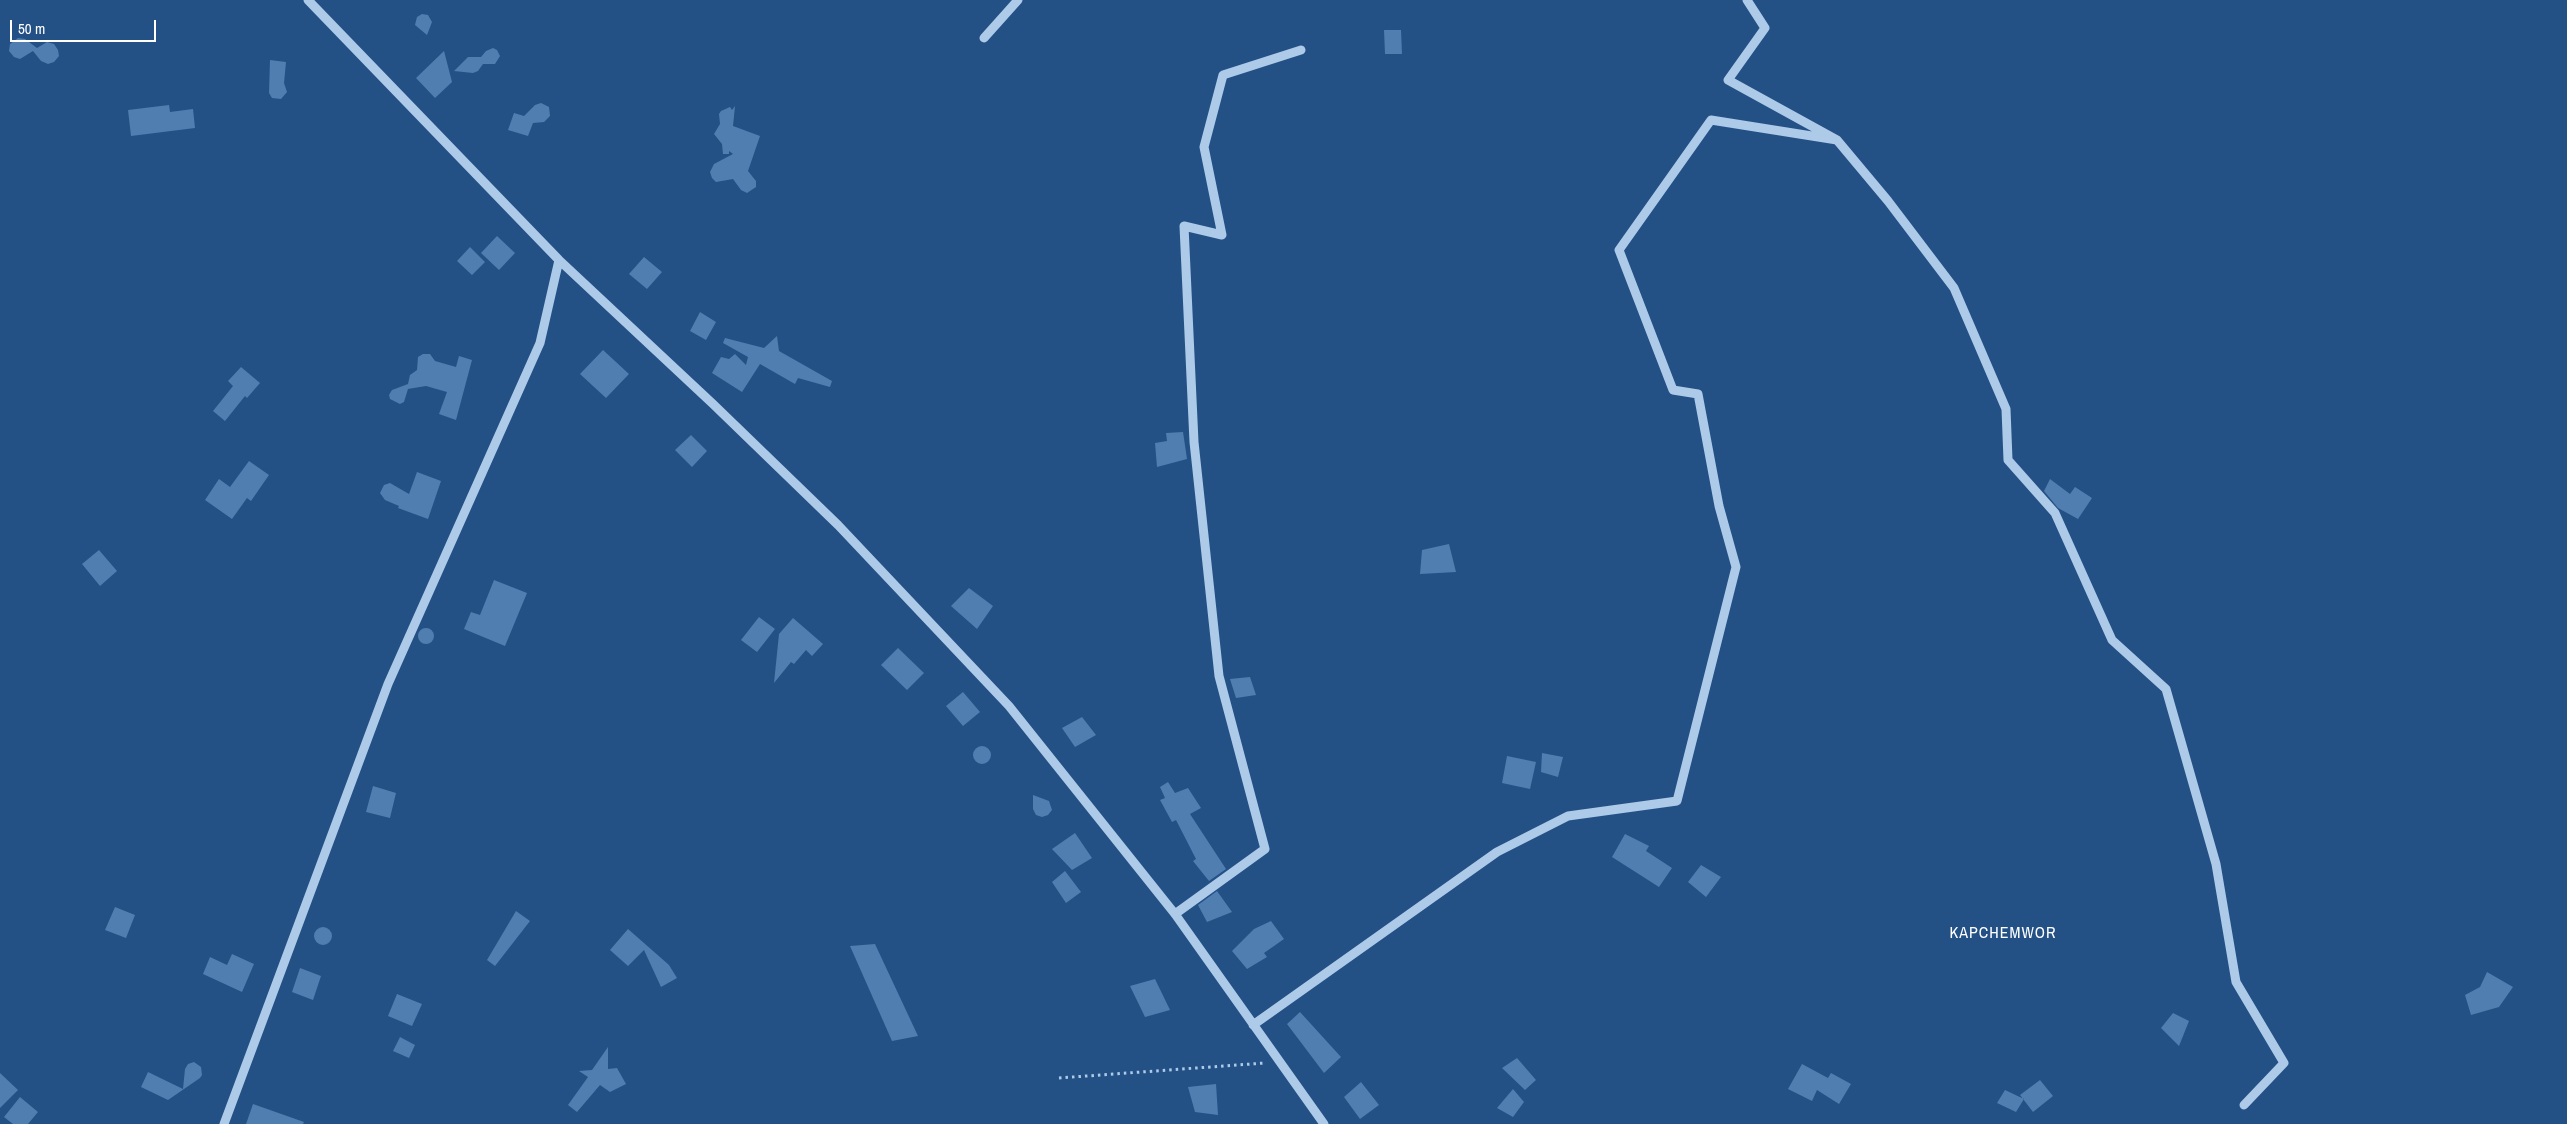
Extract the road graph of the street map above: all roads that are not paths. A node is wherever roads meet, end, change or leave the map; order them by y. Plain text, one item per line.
1 (308, 0) edge
2 (1018, 0) edge
3 (1747, 0) edge
4 (984, 38) dead end
5 (1301, 50) dead end
6 (1837, 140) junction
7 (559, 260) junction
8 (1174, 914) junction
9 (1253, 1025) junction
10 (2244, 1105) dead end
11 (224, 1124) edge
12 (1324, 1124) edge

1 - 7 street
2 - 4 street
3 - 6 street
5 - 8 street
6 - 9 street
6 - 10 street
7 - 8 street
7 - 11 street
8 - 9 street
9 - 12 street

